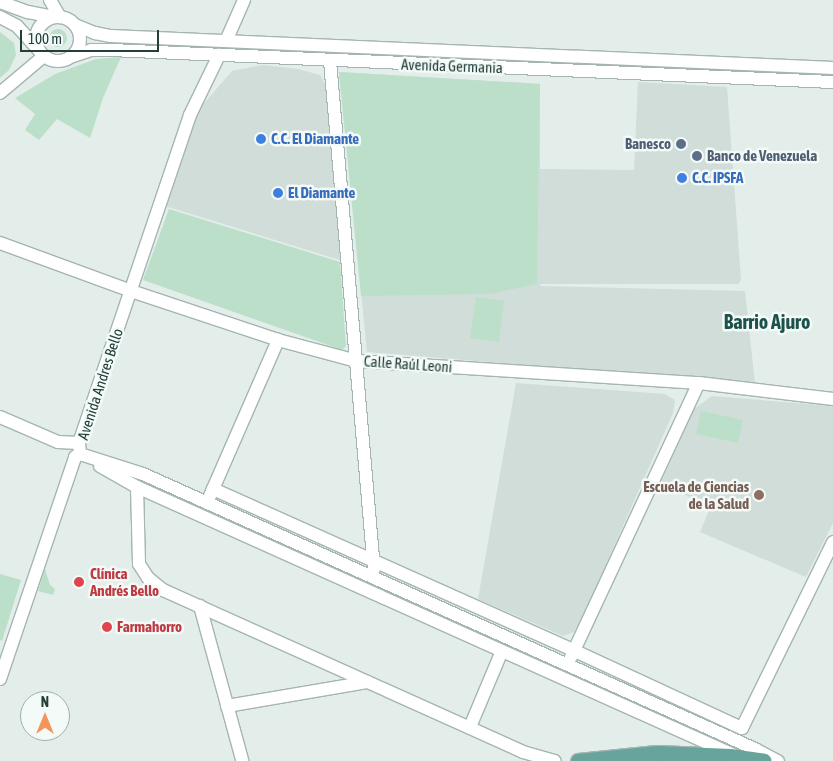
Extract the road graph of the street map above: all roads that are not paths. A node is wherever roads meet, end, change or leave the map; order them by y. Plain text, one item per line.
1 (50, 0) edge
2 (244, 0) edge
3 (0, 2) edge
4 (57, 17) junction
5 (0, 18) edge
6 (75, 25) junction
7 (226, 41) junction
8 (41, 52) junction
9 (219, 55) junction
10 (72, 56) junction
11 (330, 61) junction
12 (833, 68) edge
13 (833, 82) edge
14 (0, 93) edge
15 (0, 242) edge
16 (131, 291) junction
17 (278, 340) junction
18 (357, 360) junction
19 (699, 383) junction
20 (833, 399) edge
21 (0, 417) edge
22 (78, 451) junction
23 (137, 488) junction
24 (213, 489) junction
25 (207, 503) junction
26 (833, 542) edge
27 (374, 561) junction
28 (373, 578) junction
29 (200, 606) junction
30 (502, 651) junction
31 (575, 651) junction
32 (566, 664) junction
33 (0, 680) edge
34 (368, 682) junction
35 (227, 706) junction
36 (470, 727) junction
37 (742, 759) edge
38 (242, 760) dead end
39 (555, 761) edge
40 (578, 761) edge
41 (764, 761) edge
42 (778, 761) edge

1 - 4 street
2 - 7 street
3 - 4 street
4 - 6 street
4 - 8 street
5 - 8 street
6 - 7 street, Avenida Germania
6 - 10 street
7 - 12 street, Avenida Germania
8 - 10 street
8 - 14 street
9 - 10 street, Avenida Germania
9 - 11 street, Avenida Germania
9 - 16 street, Avenida Andres Bello
11 - 13 street, Avenida Germania
11 - 18 street
15 - 16 street, Calle Raúl Leoni
16 - 17 street, Calle Raúl Leoni
16 - 22 street, Avenida Andres Bello
17 - 18 street, Calle Raúl Leoni
17 - 24 street
18 - 19 street, Calle Raúl Leoni
18 - 27 street
19 - 20 street, Calle Raúl Leoni
19 - 31 street
21 - 22 street
22 - 23 street
22 - 25 street
22 - 33 street, Avenida Andres Bello
23 - 29 street
23 - 30 street
24 - 25 street
24 - 27 street
25 - 28 street
26 - 31 street
27 - 28 street
27 - 31 street
28 - 32 street
29 - 34 street
29 - 35 street
30 - 36 street
30 - 37 street
31 - 32 street
32 - 42 street
34 - 35 street
34 - 36 street
35 - 38 street
36 - 39 street
37 - 40 main road
37 - 41 main road

